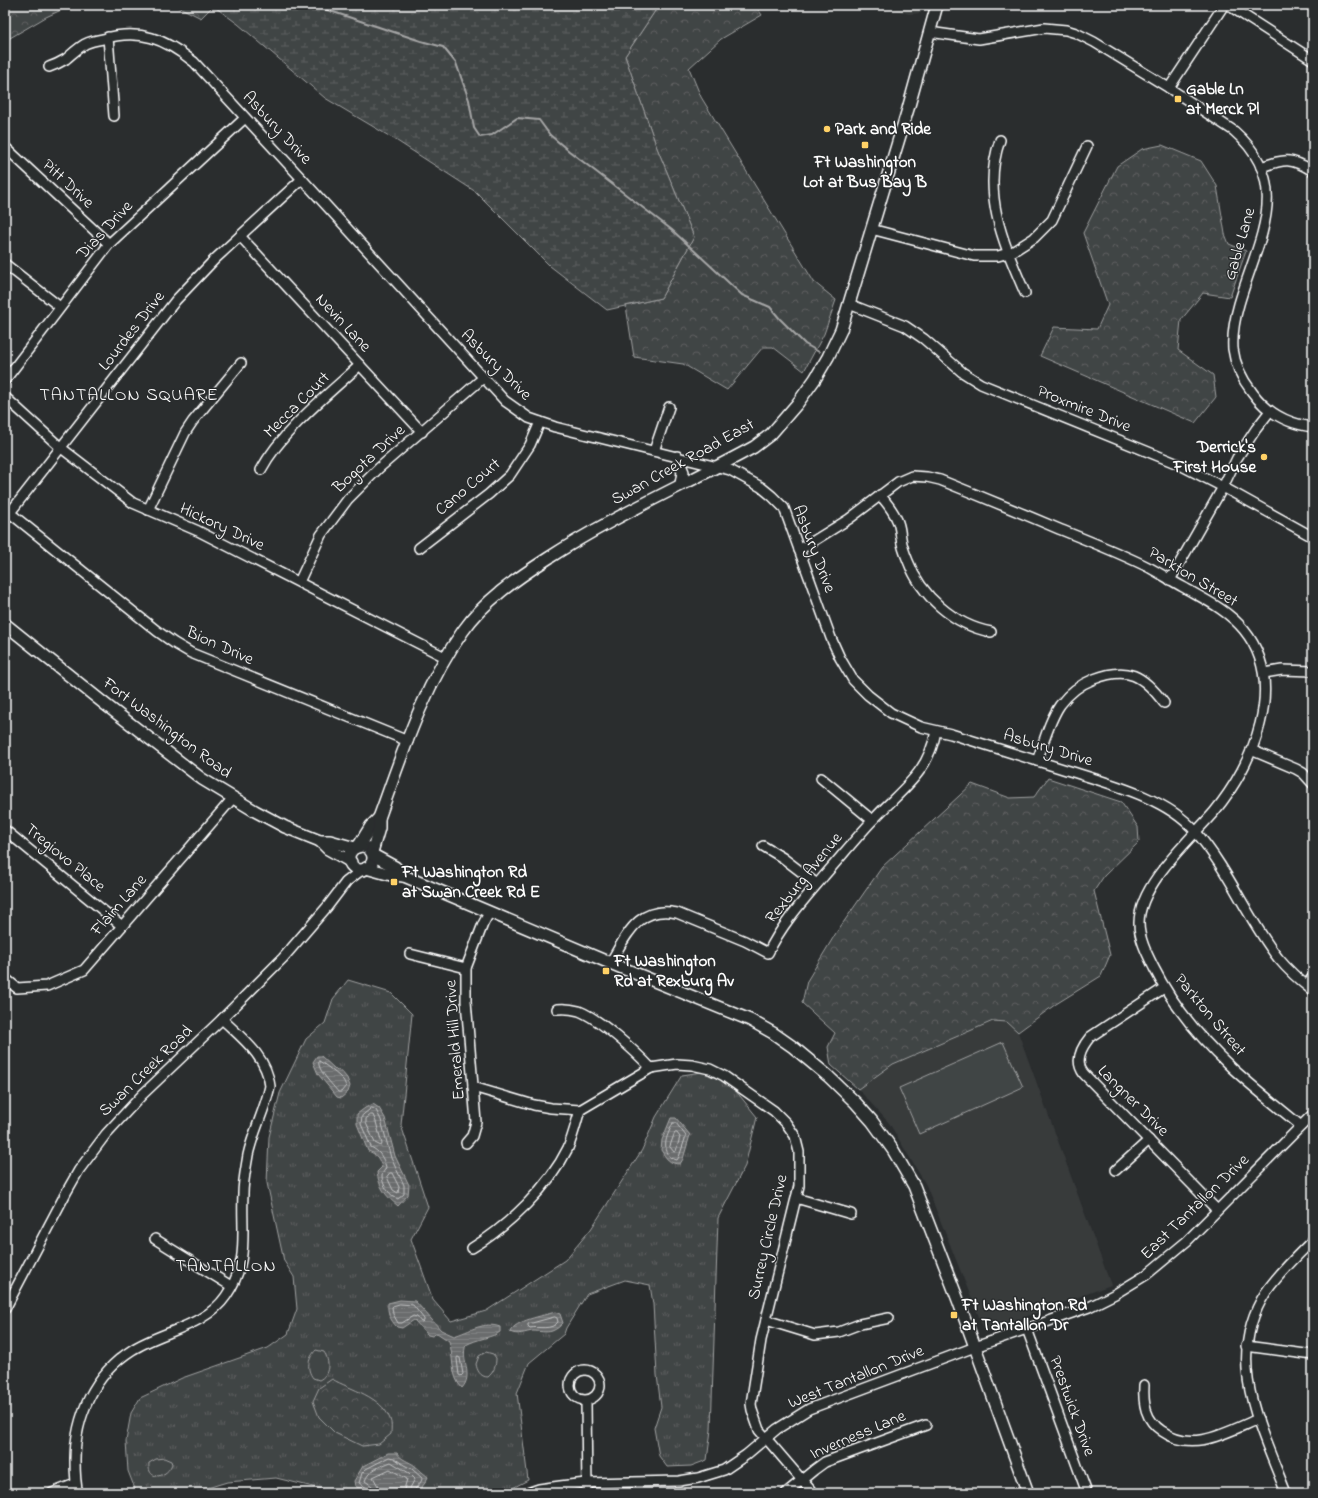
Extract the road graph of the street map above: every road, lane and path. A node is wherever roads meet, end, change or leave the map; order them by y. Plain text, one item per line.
1 (937, 5) edge
2 (1224, 5) edge
3 (1228, 5) edge
4 (929, 32) junction
5 (108, 37) junction
6 (1313, 60) edge
7 (49, 67) dead end
8 (1169, 88) junction
9 (114, 116) dead end
10 (245, 118) junction
11 (1000, 140) dead end
12 (1087, 146) dead end
13 (5, 147) edge
14 (1261, 167) junction
15 (1313, 171) edge
16 (302, 179) junction
17 (871, 229) junction
18 (240, 236) junction
19 (108, 244) junction
20 (1008, 254) junction
21 (5, 264) edge
22 (1026, 293) dead end
23 (849, 304) junction
24 (60, 307) junction
25 (241, 363) dead end
26 (360, 365) junction
27 (483, 378) junction
28 (5, 380) edge
29 (5, 397) edge
30 (669, 407) dead end
31 (1270, 412) junction
32 (540, 422) junction
33 (1313, 427) edge
34 (422, 432) junction
35 (60, 447) junction
36 (654, 452) junction
37 (677, 457) junction
38 (716, 467) junction
39 (261, 470) dead end
40 (681, 484) junction
41 (1223, 487) junction
42 (880, 495) junction
43 (148, 510) junction
44 (7, 513) edge
45 (1313, 537) edge
46 (419, 548) dead end
47 (799, 550) junction
48 (1170, 580) junction
49 (299, 582) junction
50 (5, 624) edge
51 (991, 632) dead end
52 (445, 657) junction
53 (1313, 671) edge
54 (1264, 673) junction
55 (1164, 703) dead end
56 (936, 731) junction
57 (408, 741) junction
58 (1251, 750) junction
59 (1037, 761) junction
60 (821, 778) dead end
61 (1313, 784) edge
62 (233, 798) junction
63 (379, 818) junction
64 (872, 820) junction
65 (5, 830) edge
66 (1196, 831) junction
67 (320, 842) junction
68 (763, 846) dead end
69 (357, 847) junction
70 (372, 854) junction
71 (351, 863) junction
72 (365, 869) junction
73 (404, 876) junction
74 (346, 882) junction
75 (817, 884) junction
76 (490, 913) junction
77 (122, 926) junction
78 (410, 954) dead end
79 (610, 963) junction
80 (466, 968) junction
81 (1313, 977) edge
82 (6, 979) edge
83 (1164, 988) junction
84 (1310, 988) edge
85 (557, 1009) dead end
86 (222, 1019) junction
87 (651, 1068) junction
88 (473, 1087) junction
89 (580, 1110) junction
90 (1313, 1114) edge
91 (1301, 1126) junction
92 (1149, 1140) junction
93 (466, 1143) dead end
94 (1116, 1170) dead end
95 (796, 1198) junction
96 (1217, 1210) junction
97 (851, 1214) dead end
98 (155, 1239) dead end
99 (1313, 1240) edge
100 (472, 1248) dead end
101 (231, 1286) junction
102 (5, 1309) edge
103 (889, 1318) dead end
104 (766, 1320) junction
105 (1027, 1329) junction
106 (1246, 1346) junction
107 (975, 1347) junction
108 (1313, 1355) edge
109 (1144, 1385) dead end
110 (586, 1400) dead end
111 (1258, 1419) junction
112 (926, 1425) dead end
113 (766, 1438) junction
114 (802, 1479) junction
115 (586, 1483) junction
116 (77, 1488) edge
117 (52, 1493) edge
118 (527, 1493) edge
119 (587, 1493) edge
120 (786, 1493) edge
121 (813, 1493) edge
122 (1028, 1493) edge
123 (1087, 1493) edge
124 (1286, 1493) edge

1 - 4 main road, Swan Creek Road East
2 - 8 street
3 - 6 street
4 - 8 street, Gable Lane
4 - 17 main road, Swan Creek Road East
5 - 7 street, Asbury Drive
5 - 9 street
5 - 10 street, Asbury Drive
8 - 14 street, Gable Lane
10 - 16 street, Asbury Drive
10 - 19 street, Dias Drive
11 - 20 street
12 - 20 street
13 - 19 street, Pitt Drive
14 - 15 street
14 - 31 street, Gable Lane
16 - 18 street, Lourdes Drive
16 - 27 street, Asbury Drive
17 - 20 street
17 - 23 main road, Swan Creek Road East
18 - 26 street, Nevin Lane
18 - 35 street, Lourdes Drive
19 - 24 street, Dias Drive
20 - 22 street
21 - 24 street
23 - 38 main road, Swan Creek Road East
23 - 41 street, Proxmire Drive
24 - 28 street, Dias Drive
25 - 43 street
26 - 34 street, Nevin Lane
26 - 39 street, Mecca Court
27 - 32 street, Asbury Drive
27 - 34 street, Bogota Drive
29 - 35 street, Hickory Drive
30 - 36 street
31 - 33 street, Gable Lane
31 - 41 street
32 - 36 street, Asbury Drive
32 - 46 street, Cano Court
34 - 49 street, Bogota Drive
35 - 43 street, Hickory Drive
35 - 44 street, Lourdes Drive
36 - 37 street, Asbury Drive
37 - 38 street, Asbury Drive
37 - 40 main road
38 - 40 main road, Swan Creek Road East
38 - 47 street, Asbury Drive
40 - 52 main road, Swan Creek Road East
41 - 45 street, Proxmire Drive
41 - 48 street
42 - 47 street, Parkton Street
42 - 48 street, Parkton Street
42 - 51 street
43 - 49 street, Hickory Drive
44 - 57 street, Bion Drive
47 - 56 street, Asbury Drive
48 - 54 street, Parkton Street
49 - 52 street, Hickory Drive
50 - 62 main road, Fort Washington Road
52 - 57 main road, Swan Creek Road East
53 - 54 street
54 - 58 street, Parkton Street
55 - 59 street
56 - 59 street, Asbury Drive
56 - 64 street, Rexburg Avenue
57 - 63 main road, Swan Creek Road East
58 - 61 street
58 - 66 street, Parkton Street
59 - 66 street, Asbury Drive
60 - 64 street
62 - 67 main road, Fort Washington Road
62 - 77 street, Flaim Lane
63 - 69 main road, Swan Creek Road East
63 - 70 main road, Swan Creek Road East
64 - 75 street, Rexburg Avenue
65 - 77 street, Tregiovo Place
66 - 83 street, Parkton Street
66 - 84 street, Asbury Drive
67 - 69 main road, Fort Washington Road
67 - 71 main road, Fort Washington Road
68 - 75 street
69 - 70 main road
69 - 71 main road
70 - 72 main road
70 - 73 main road
71 - 72 main road
71 - 74 street, Swan Creek Road
72 - 73 main road
72 - 74 street, Swan Creek Road
73 - 76 main road
74 - 86 street, Swan Creek Road
75 - 79 street, Rexburg Avenue
76 - 79 main road
76 - 80 street, Emerald Hill Drive
77 - 82 street, Flaim Lane
78 - 80 street
79 - 107 main road
80 - 88 street, Emerald Hill Drive
81 - 84 street
83 - 91 street, Parkton Street
83 - 92 street, Langner Drive
85 - 87 street
86 - 101 street
86 - 102 street, Swan Creek Road
87 - 89 street, Surrey Circle Drive
87 - 95 street, Surrey Circle Drive
88 - 89 street
88 - 93 street, Emerald Hill Drive
89 - 100 street
90 - 91 street, East Tantallon Drive
91 - 96 street, East Tantallon Drive
92 - 94 street
92 - 96 street, Langner Drive
95 - 97 street
95 - 104 street, Surrey Circle Drive
96 - 105 street, East Tantallon Drive
98 - 101 street
99 - 106 street
101 - 116 street
103 - 104 street
104 - 113 street, Surrey Circle Drive
105 - 107 street, East Tantallon Drive
105 - 123 street, Prestwick Drive
106 - 108 street
106 - 111 street
107 - 113 street, West Tantallon Drive
107 - 122 main road
109 - 111 street
110 - 115 street
111 - 124 street
112 - 114 street, Inverness Lane
113 - 114 street, Surrey Circle Drive
113 - 115 street, West Tantallon Drive
114 - 120 street, Inverness Lane
114 - 121 street, Surrey Circle Drive
115 - 118 street, West Tantallon Drive
115 - 119 street
116 - 117 street

